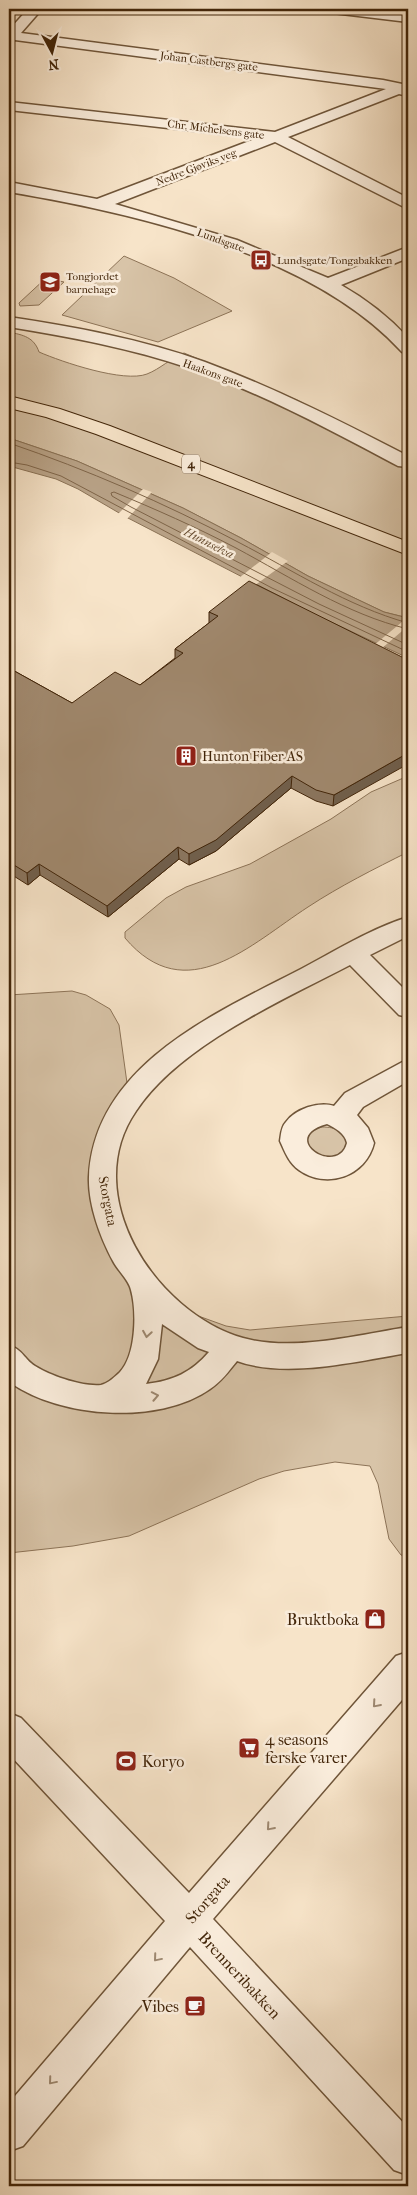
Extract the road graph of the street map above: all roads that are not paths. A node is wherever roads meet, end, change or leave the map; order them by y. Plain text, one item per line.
1 (35, 9) edge
2 (333, 9) edge
3 (408, 18) edge
4 (9, 36) edge
5 (406, 89) edge
6 (9, 106) edge
7 (275, 136) junction
8 (9, 187) edge
9 (102, 204) junction
10 (408, 204) edge
11 (408, 252) edge
12 (329, 284) junction
13 (9, 322) edge
14 (408, 348) edge
15 (9, 402) edge
16 (405, 462) dead end
17 (408, 549) edge
18 (408, 926) edge
19 (352, 952) junction
20 (408, 1008) edge
21 (408, 1069) edge
22 (340, 1117) dead end
23 (145, 1286) junction
24 (408, 1340) edge
25 (231, 1347) junction
26 (9, 1358) edge
27 (107, 1398) junction
28 (408, 1668) edge
29 (9, 1730) edge
30 (188, 1920) junction
31 (9, 2132) edge
32 (408, 2156) edge

1 - 4 street
2 - 3 street
4 - 5 street, Johan Castbergs gate
5 - 7 street, Nedre Gjøviks veg
6 - 7 street, Chr. Michelsens gate
7 - 9 street, Nedre Gjøviks veg
7 - 10 street, Chr. Michelsens gate
8 - 9 street, Lundsgate
9 - 12 street, Lundsgate
11 - 12 street
12 - 14 street, Lundsgate
13 - 16 street, Haakons gate
15 - 17 highway, 4
18 - 19 street, Storgata
19 - 20 street
19 - 23 street, Storgata
21 - 22 street
23 - 25 street, Storgata
23 -> 27 street
24 - 25 street, Storgata
27 -> 25 street
26 - 27 street
28 -> 30 street, Storgata
29 - 30 street, Brenneribakken
30 -> 31 street, Storgata
30 - 32 street, Brenneribakken

